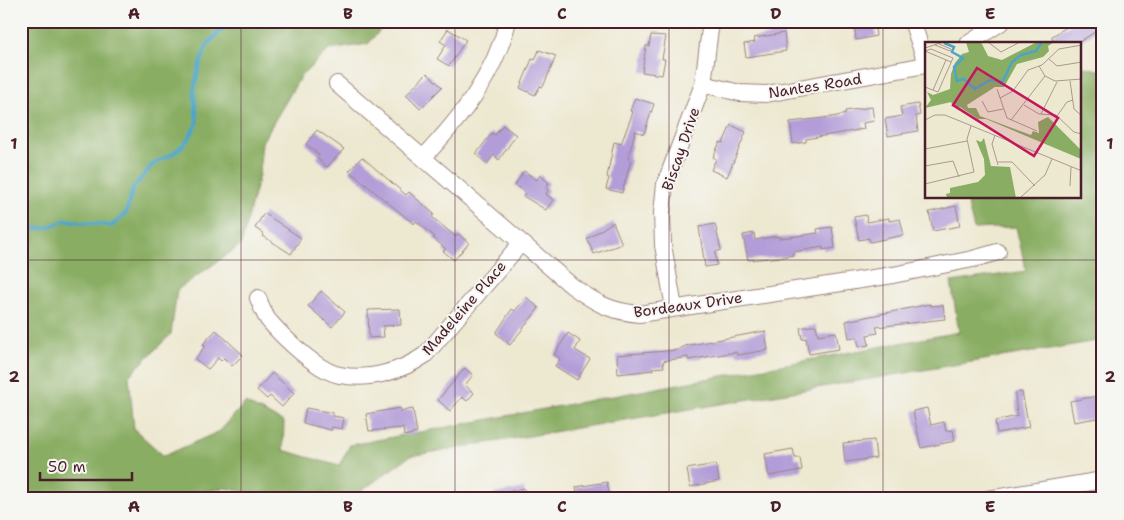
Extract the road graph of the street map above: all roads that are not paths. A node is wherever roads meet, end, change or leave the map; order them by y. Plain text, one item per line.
1 (508, 21) edge
2 (711, 21) edge
3 (912, 21) edge
4 (1003, 21) edge
5 (971, 42) edge
6 (925, 61) edge
7 (925, 64) edge
8 (337, 84) dead end
9 (703, 84) junction
10 (423, 158) junction
11 (520, 243) junction
12 (998, 252) dead end
13 (258, 298) dead end
14 (674, 308) junction
15 (1103, 480) edge
16 (988, 499) edge

1 - 10 street
2 - 9 street, Biscay Drive
3 - 6 street
4 - 5 street
7 - 9 street, Nantes Road
8 - 10 street, Bordeaux Drive
9 - 14 street, Biscay Drive
10 - 11 street, Bordeaux Drive
11 - 13 street, Madeleine Place
11 - 14 street, Bordeaux Drive
12 - 14 street, Bordeaux Drive
15 - 16 street

